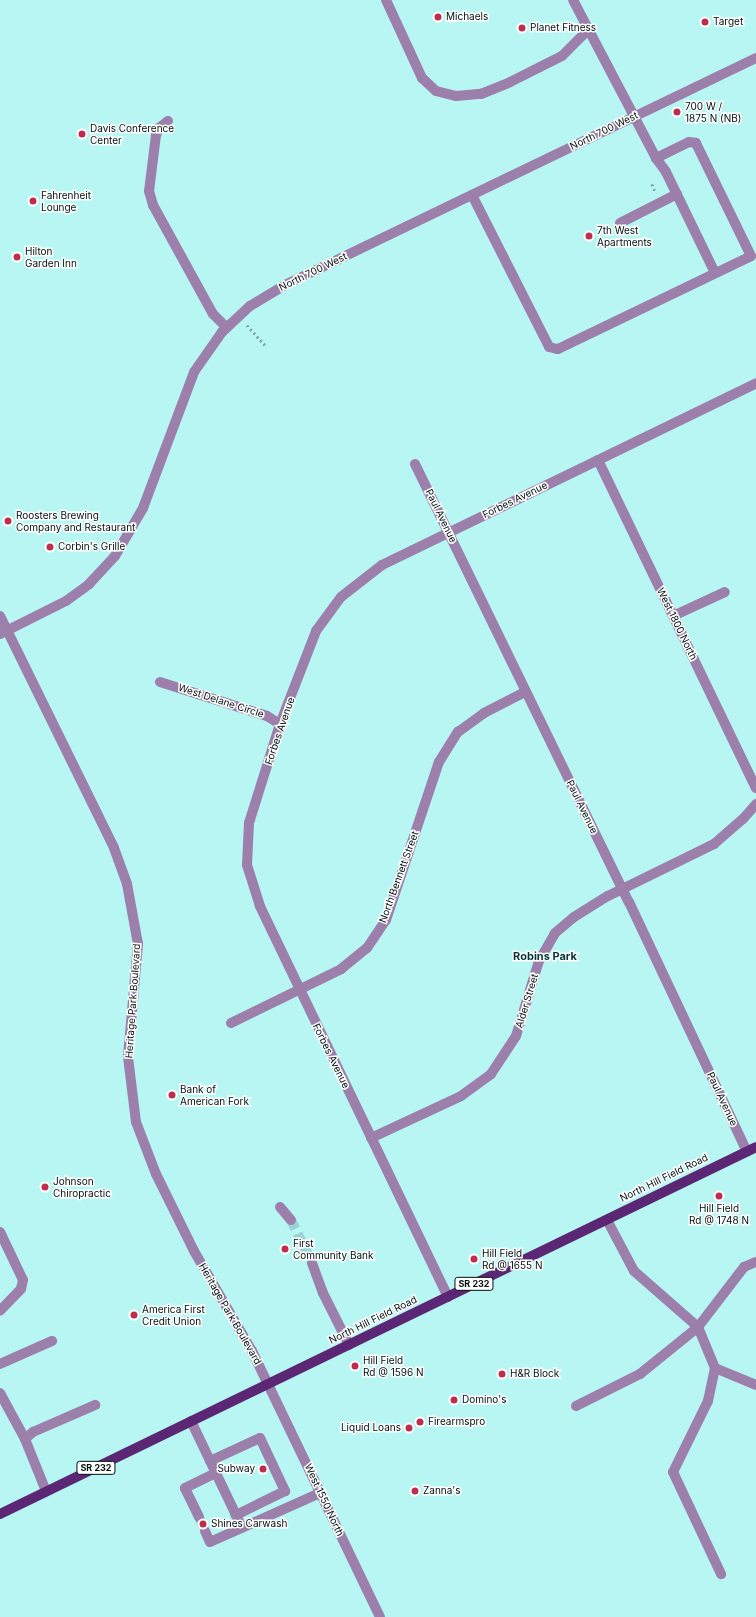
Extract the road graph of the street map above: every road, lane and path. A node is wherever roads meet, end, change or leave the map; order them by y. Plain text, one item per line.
1 (386, 0) edge
2 (573, 0) edge
3 (588, 30) junction
4 (756, 58) edge
5 (634, 117) junction
6 (168, 120) dead end
7 (656, 158) junction
8 (677, 194) junction
9 (472, 195) junction
10 (620, 223) dead end
11 (716, 273) junction
12 (247, 325) dead end
13 (226, 327) junction
14 (265, 345) dead end
15 (756, 384) edge
16 (598, 460) junction
17 (415, 464) dead end
18 (449, 533) junction
19 (725, 592) dead end
20 (0, 616) edge
21 (673, 616) junction
22 (4, 632) edge
23 (160, 682) dead end
24 (525, 692) junction
25 (280, 724) junction
26 (756, 788) edge
27 (756, 804) edge
28 (623, 890) junction
29 (300, 989) junction
30 (231, 1023) dead end
31 (371, 1138) junction
32 (751, 1149) edge
33 (280, 1207) dead end
34 (291, 1220) tunnel mouth
35 (608, 1220) junction
36 (0, 1232) edge
37 (312, 1263) tunnel mouth
38 (755, 1263) edge
39 (448, 1297) junction
40 (0, 1310) edge
41 (698, 1327) junction
42 (52, 1341) dead end
43 (349, 1345) junction
44 (0, 1364) edge
45 (715, 1368) junction
46 (268, 1384) junction
47 (756, 1385) edge
48 (0, 1393) edge
49 (95, 1404) dead end
50 (576, 1406) dead end
51 (191, 1421) junction
52 (25, 1438) junction
53 (210, 1461) junction
54 (216, 1473) junction
55 (46, 1491) junction
56 (320, 1492) junction
57 (0, 1514) edge
58 (236, 1515) junction
59 (199, 1517) tunnel mouth
60 (242, 1526) junction
61 (205, 1531) tunnel mouth
62 (721, 1574) dead end
63 (380, 1617) edge

1 - 3 street
2 - 3 street
3 - 5 street
4 - 5 street, North 700 West
5 - 7 street
5 - 9 street, North 700 West
6 - 13 street
7 - 8 street
7 - 11 street
8 - 10 street
8 - 11 street
9 - 11 street
9 - 13 street, North 700 West
12 - 14 path
13 - 22 street, North 700 West
15 - 16 street, Forbes Avenue
16 - 18 street, Forbes Avenue
16 - 21 street, West 1800 North
17 - 18 street, Paul Avenue
18 - 24 street, Paul Avenue
18 - 25 street, Forbes Avenue
19 - 21 street
20 - 22 street, Heritage Park Boulevard
21 - 26 street, West 1800 North
22 - 46 street, Heritage Park Boulevard
23 - 25 street, West Delane Circle
24 - 28 street, Paul Avenue
24 - 29 street, North Bennett Street
25 - 29 street, Forbes Avenue
27 - 28 street, Alder Street
28 - 31 street, Alder Street
28 - 32 street, Paul Avenue
29 - 30 street, North Bennett Street
29 - 31 street, Forbes Avenue
31 - 39 street, Forbes Avenue
32 - 35 main road, North Hill Field Road / SR 232
33 - 34 street
35 - 39 main road, North Hill Field Road / SR 232
35 - 41 street
36 - 40 street
37 - 43 street
38 - 41 street
39 - 43 main road, North Hill Field Road / SR 232
41 - 45 street
41 - 50 street
42 - 44 street
43 - 46 main road, North Hill Field Road / SR 232
45 - 47 street
45 - 62 street
46 - 51 main road, North Hill Field Road / SR 232
46 - 56 street, West 1550 North
48 - 52 street
49 - 52 street
51 - 53 street
51 - 55 main road, North Hill Field Road / SR 232
52 - 55 street
53 - 54 street
53 - 58 street
54 - 58 street
54 - 59 street
55 - 57 main road, North Hill Field Road / SR 232
56 - 60 street
56 - 63 street, West 1550 North
58 - 60 street
60 - 61 street

